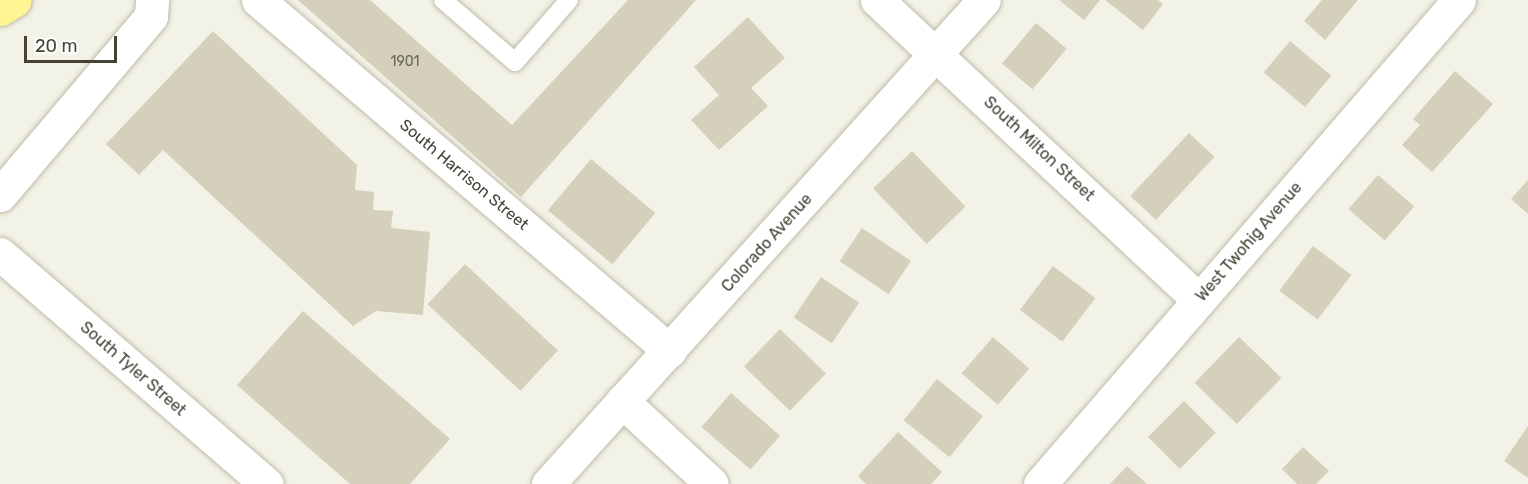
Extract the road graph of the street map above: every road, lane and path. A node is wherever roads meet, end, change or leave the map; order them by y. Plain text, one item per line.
1 (15, 0) edge
2 (152, 0) edge
3 (258, 0) edge
4 (442, 0) edge
5 (569, 0) edge
6 (877, 0) edge
7 (984, 0) edge
8 (1459, 0) edge
9 (0, 9) edge
10 (938, 54) junction
11 (0, 195) edge
12 (0, 254) edge
13 (1199, 300) junction
14 (670, 351) junction
15 (622, 400) junction
16 (266, 484) edge
17 (548, 484) edge
18 (712, 484) edge
19 (1040, 484) edge

1 - 9 main road
2 - 11 street
3 - 14 street, South Harrison Street
4 - 5 lane
6 - 10 street, South Milton Street
7 - 10 street, Colorado Avenue
8 - 13 street, West Twohig Avenue
10 - 13 street, South Milton Street
10 - 14 street, Colorado Avenue
12 - 16 street, South Tyler Street
13 - 19 street, West Twohig Avenue
14 - 15 street, Colorado Avenue
15 - 17 street, Colorado Avenue
15 - 18 street

